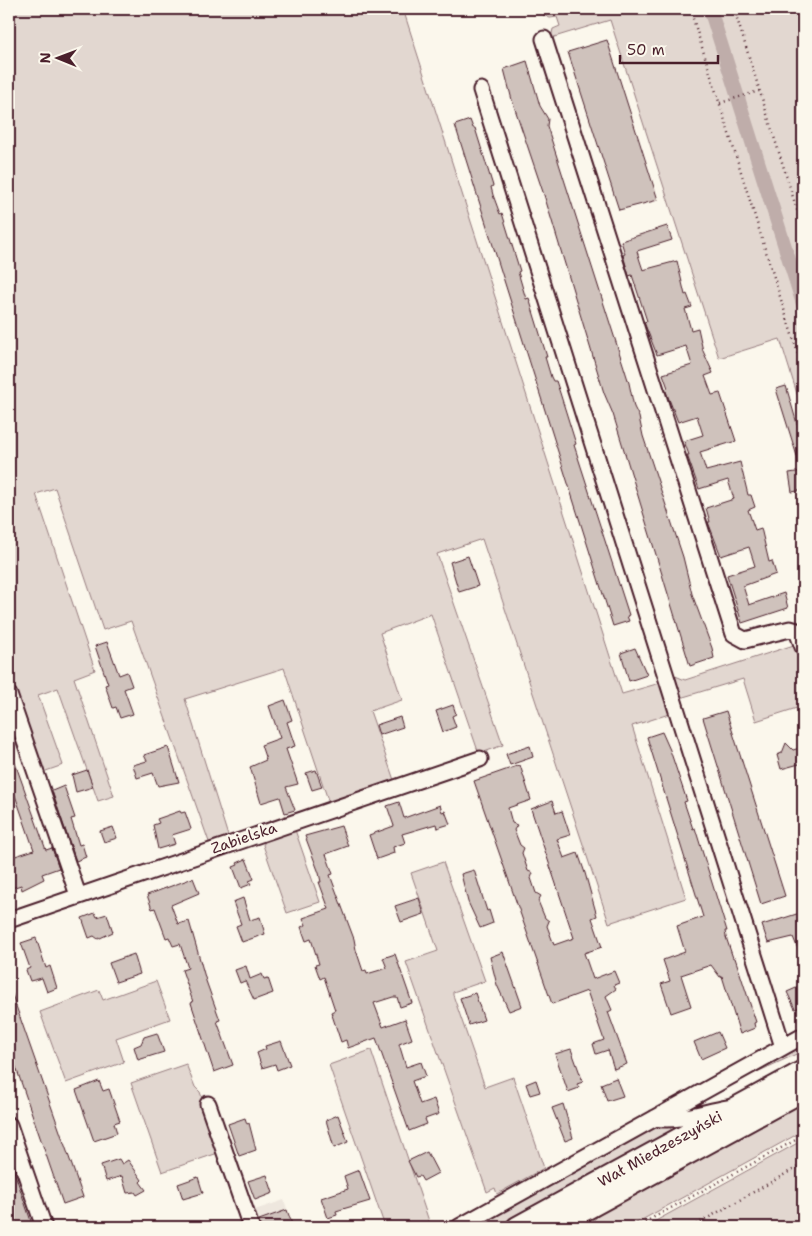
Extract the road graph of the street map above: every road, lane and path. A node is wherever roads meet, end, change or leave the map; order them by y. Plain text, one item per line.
1 (690, 9) edge
2 (734, 9) edge
3 (740, 9) edge
4 (736, 16) junction
5 (544, 39) dead end
6 (481, 90) dead end
7 (760, 91) junction
8 (720, 103) junction
9 (803, 229) edge
10 (803, 370) edge
11 (803, 647) edge
12 (9, 695) edge
13 (480, 759) dead end
14 (78, 895) junction
15 (9, 920) edge
16 (803, 1036) edge
17 (783, 1047) junction
18 (803, 1071) edge
19 (803, 1091) edge
20 (208, 1104) dead end
21 (737, 1107) junction
22 (655, 1118) junction
23 (9, 1125) edge
24 (803, 1136) edge
25 (803, 1164) edge
26 (44, 1227) edge
27 (251, 1227) edge
28 (459, 1227) edge
29 (517, 1227) edge
30 (554, 1227) edge
31 (636, 1227) edge
32 (692, 1227) edge

1 - 8 path
2 - 4 path
3 - 4 path
4 - 7 path
5 - 11 street
6 - 17 street
7 - 8 path
7 - 9 path
8 - 10 path
12 - 14 street
13 - 14 street, Zabielska
14 - 15 street, Zabielska
16 - 17 street
17 - 22 street
18 - 21 main road, Wał Miedzeszyński
19 - 30 main road, Wał Miedzeszyński
20 - 27 street
21 - 22 street
21 - 29 main road, Wał Miedzeszyński
22 - 28 street
23 - 26 street
24 - 31 path
25 - 32 path

